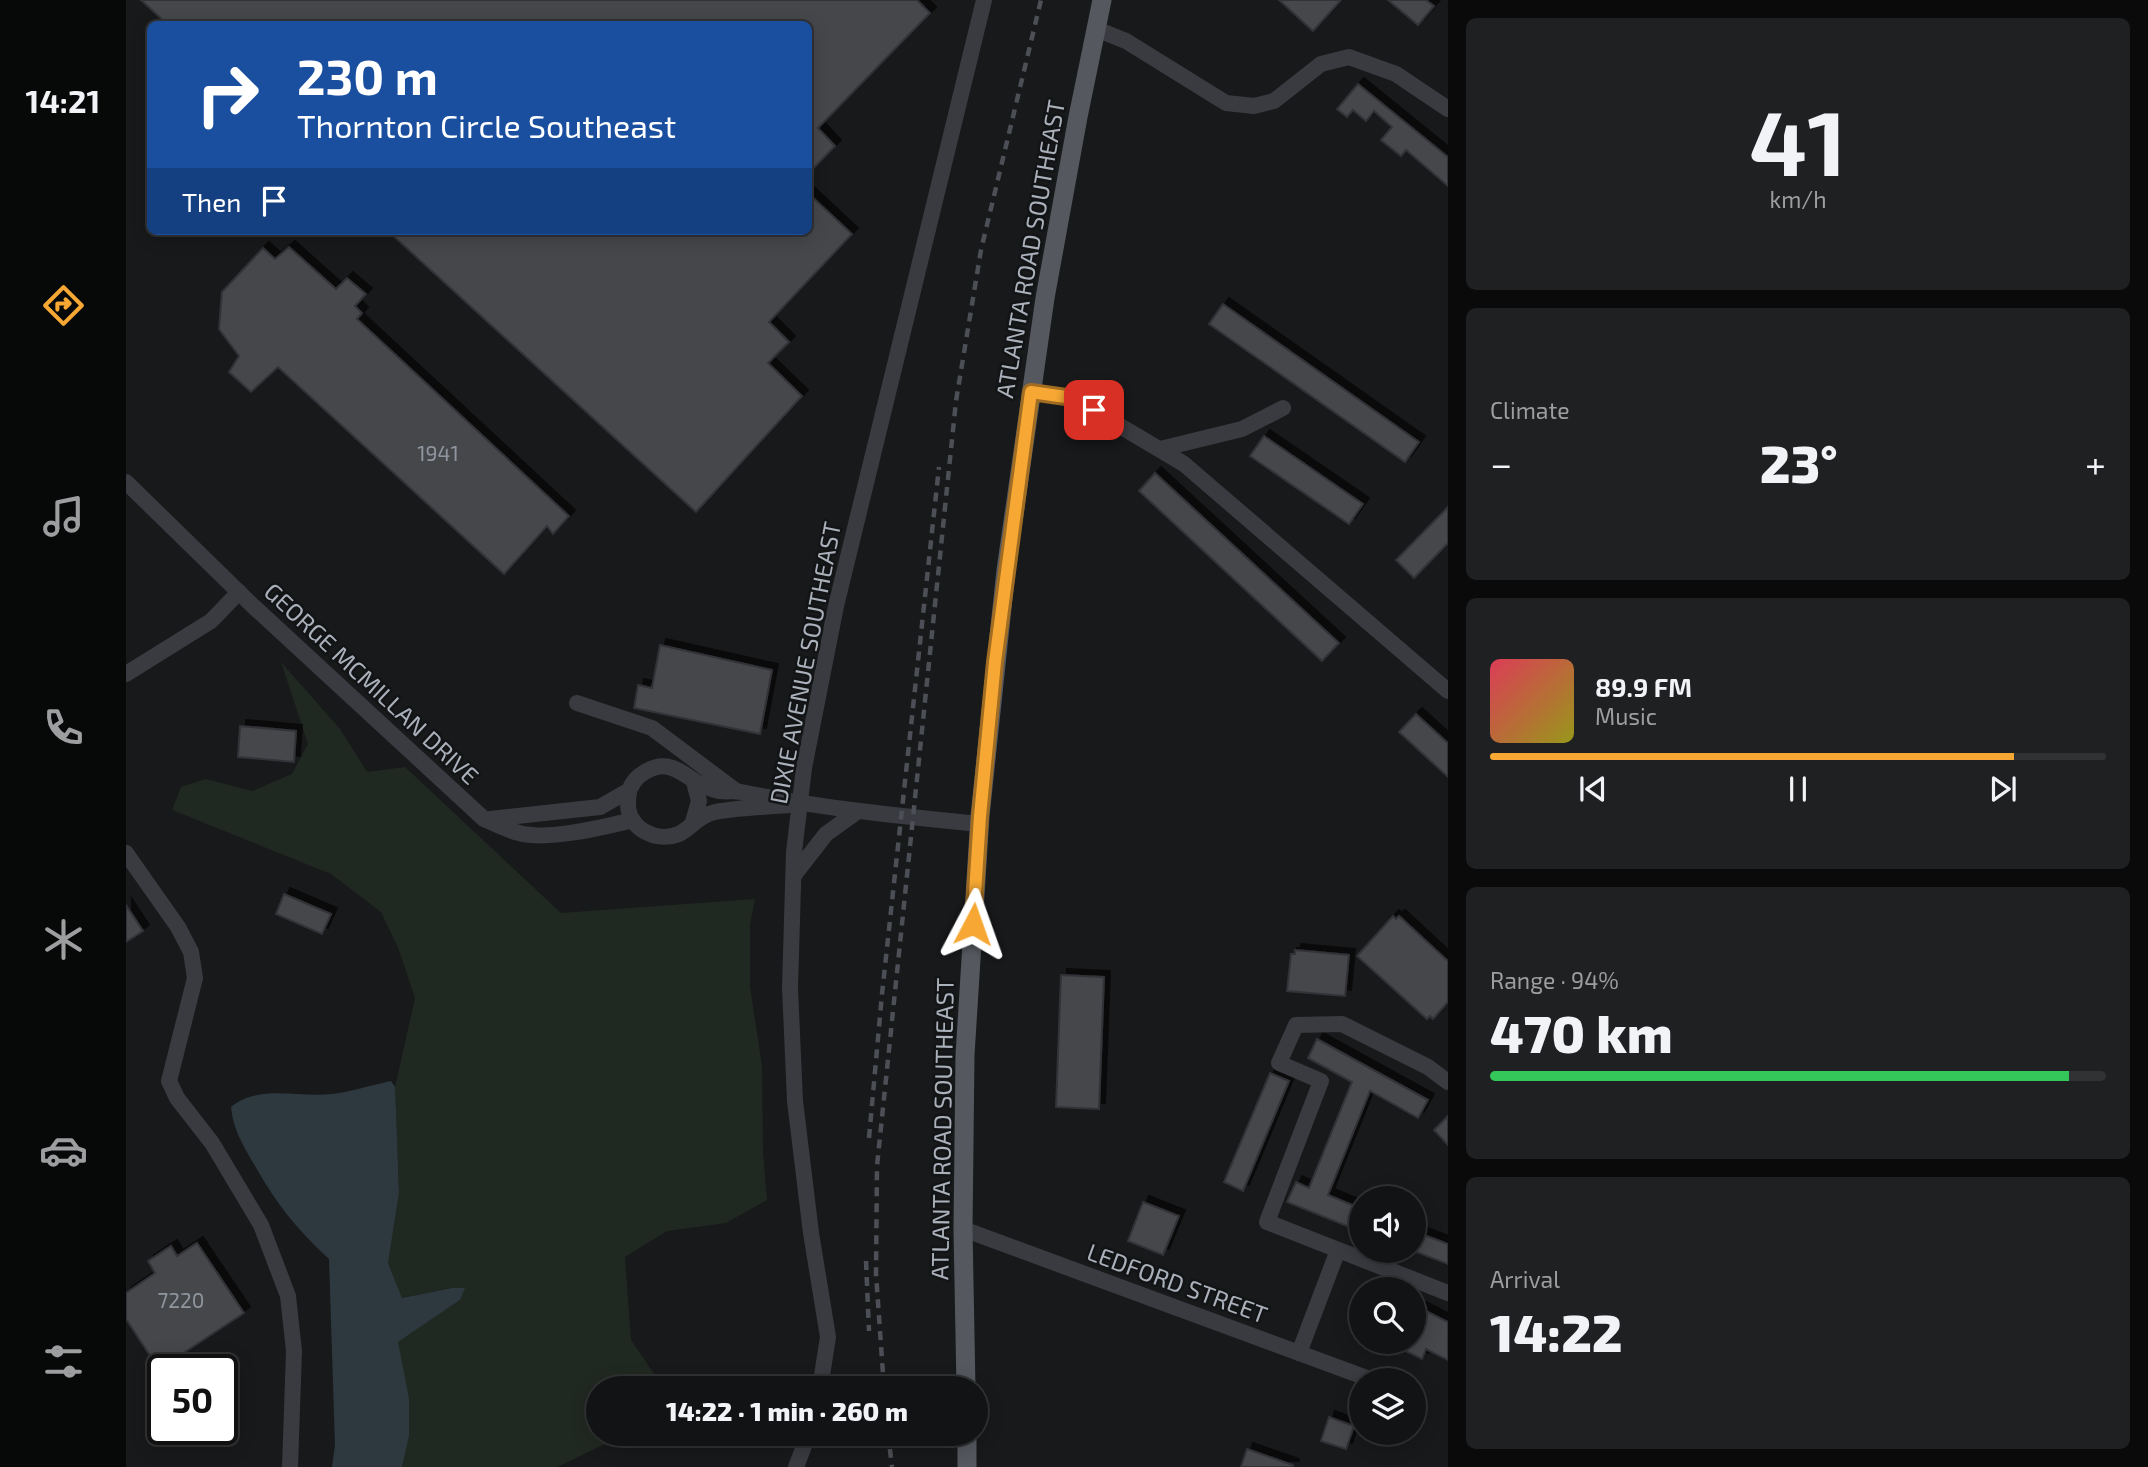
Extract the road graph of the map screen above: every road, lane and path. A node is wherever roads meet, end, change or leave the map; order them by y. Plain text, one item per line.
1 (984, 0) edge
2 (1102, 0) edge
3 (1096, 29) junction
4 (1448, 109) edge
5 (1031, 392) junction
6 (1283, 408) dead end
7 (1160, 449) junction
8 (126, 482) edge
9 (239, 592) junction
10 (126, 674) edge
11 (1448, 691) edge
12 (577, 704) dead end
13 (694, 782) junction
14 (628, 791) junction
15 (736, 791) junction
16 (800, 804) junction
17 (858, 811) junction
18 (484, 819) junction
19 (633, 820) junction
20 (693, 822) junction
21 (979, 824) junction
22 (126, 853) edge
23 (794, 875) junction
24 (1448, 1082) edge
25 (963, 1230) junction
26 (1338, 1250) junction
27 (1448, 1293) edge
28 (1299, 1353) junction
29 (1349, 1371) edge
30 (822, 1376) edge
31 (966, 1376) edge
32 (804, 1446) edge
33 (967, 1446) edge
34 (290, 1467) edge
35 (796, 1467) edge
36 (967, 1467) edge

1 - 16 street, DIXIE AVENUE SOUTHEAST
2 - 3 main road, ATLANTA ROAD SOUTHEAST
3 - 4 street
3 - 5 main road, ATLANTA ROAD SOUTHEAST
5 - 7 street
5 - 21 main road, ATLANTA ROAD SOUTHEAST
6 - 7 street
7 - 11 street
8 - 9 street
9 - 10 street, GEORGE MCMILLAN DRIVE
9 - 18 street, GEORGE MCMILLAN DRIVE
12 - 15 street, GEORGE MCMILLAN DRIVE
13 - 14 street, GEORGE MCMILLAN DRIVE
13 - 15 street, GEORGE MCMILLAN DRIVE
13 - 20 street
14 - 18 street, GEORGE MCMILLAN DRIVE
14 - 19 street
15 - 16 street, GEORGE MCMILLAN DRIVE
16 - 17 street, GEORGE MCMILLAN DRIVE
16 - 20 street, GEORGE MCMILLAN DRIVE
16 - 23 street, DIXIE AVENUE SOUTHEAST
17 - 21 street, GEORGE MCMILLAN DRIVE
17 - 23 street
18 - 19 street, GEORGE MCMILLAN DRIVE
19 - 20 street, GEORGE MCMILLAN DRIVE
21 - 25 main road, ATLANTA ROAD SOUTHEAST
22 - 34 street
23 - 30 street, DIXIE AVENUE SOUTHEAST
24 - 26 street
25 - 28 street, LEDFORD STREET
25 - 31 main road, ATLANTA ROAD SOUTHEAST
26 - 27 street
26 - 28 street
28 - 29 street, LEDFORD STREET
32 - 35 street
33 - 36 main road

